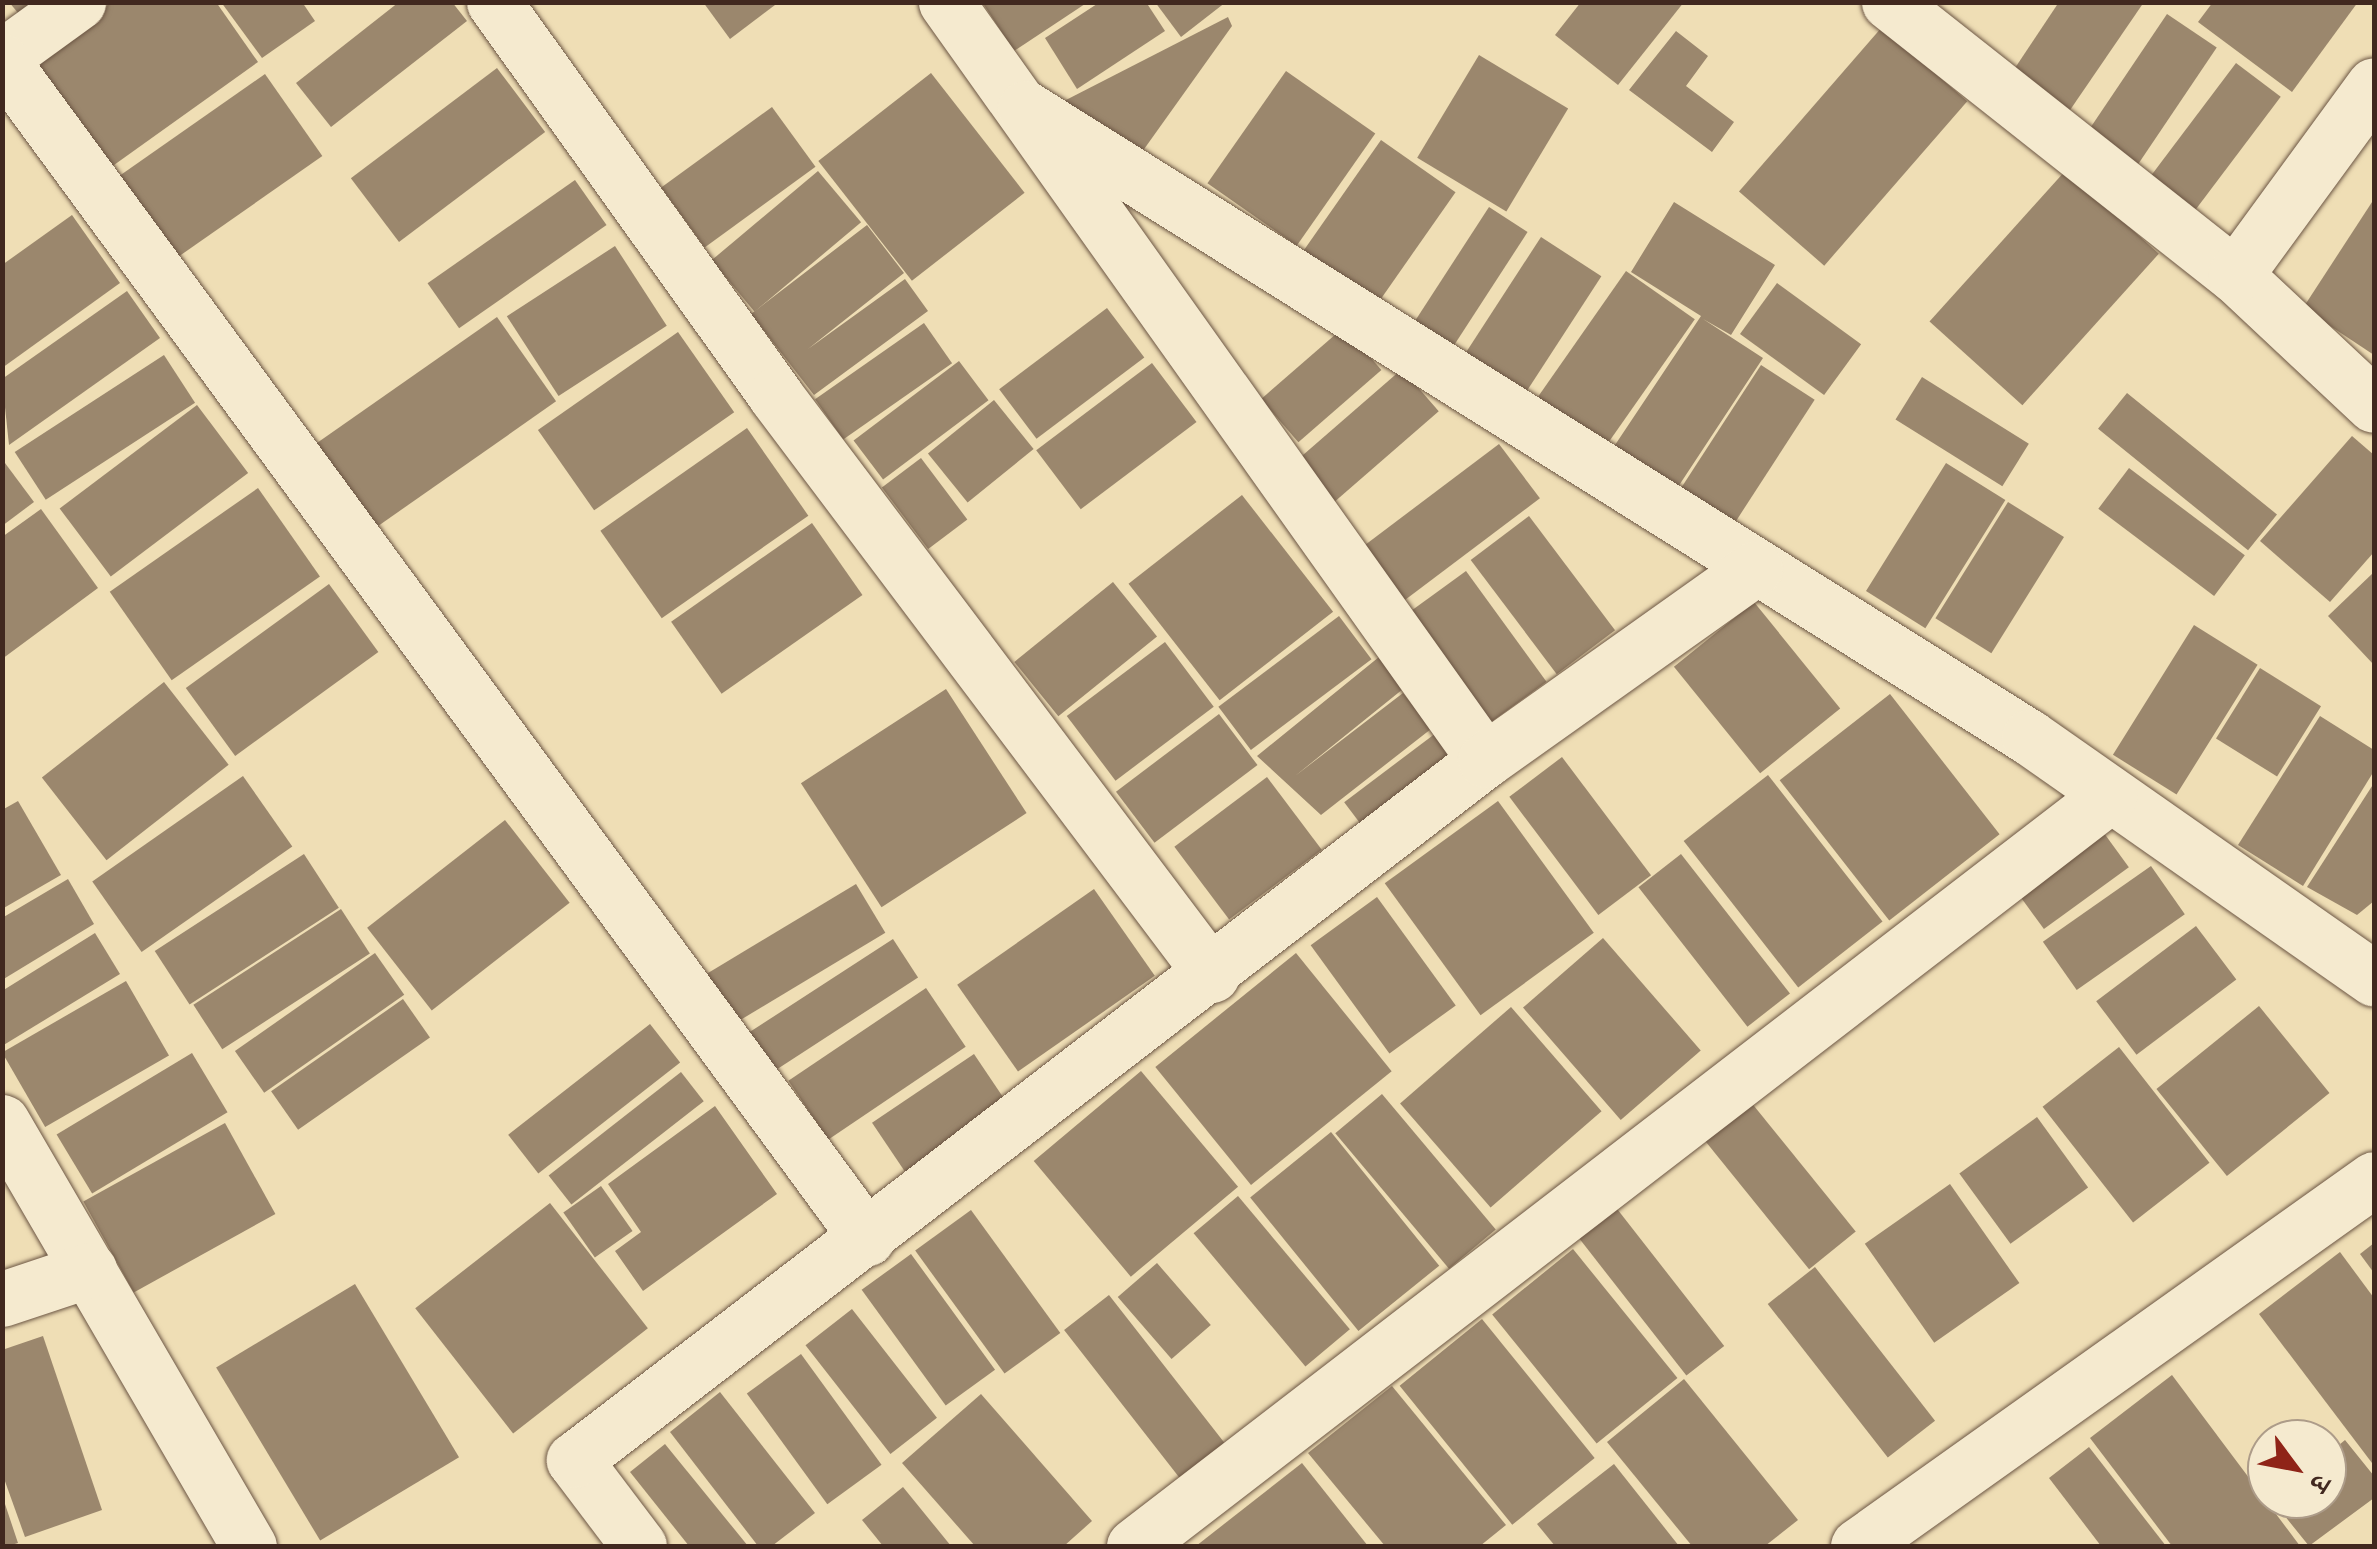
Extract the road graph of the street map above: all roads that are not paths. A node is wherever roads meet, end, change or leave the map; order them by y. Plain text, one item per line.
1 (78, 2) edge
2 (494, 2) edge
3 (946, 2) edge
4 (1889, 2) edge
5 (2, 58) edge
6 (2374, 85) edge
7 (1025, 108) junction
8 (2234, 275) junction
9 (2374, 404) edge
10 (1755, 568) junction
11 (1485, 760) junction
12 (2110, 795) junction
13 (1212, 975) junction
14 (2374, 979) edge
15 (2, 1122) edge
16 (2374, 1178) edge
17 (867, 1238) junction
18 (88, 1270) junction
19 (2, 1299) edge
20 (249, 1546) edge
21 (639, 1546) edge
22 (1134, 1546) edge
23 (1858, 1546) edge

1 - 5 street
2 - 13 street
3 - 7 street
4 - 8 street
5 - 17 street
6 - 8 street
7 - 10 street
7 - 11 street
8 - 9 street
10 - 11 street
10 - 12 street
11 - 13 street
12 - 14 street
12 - 22 street
13 - 17 street
15 - 18 street
16 - 23 street
17 - 21 street
18 - 19 street
18 - 20 street

